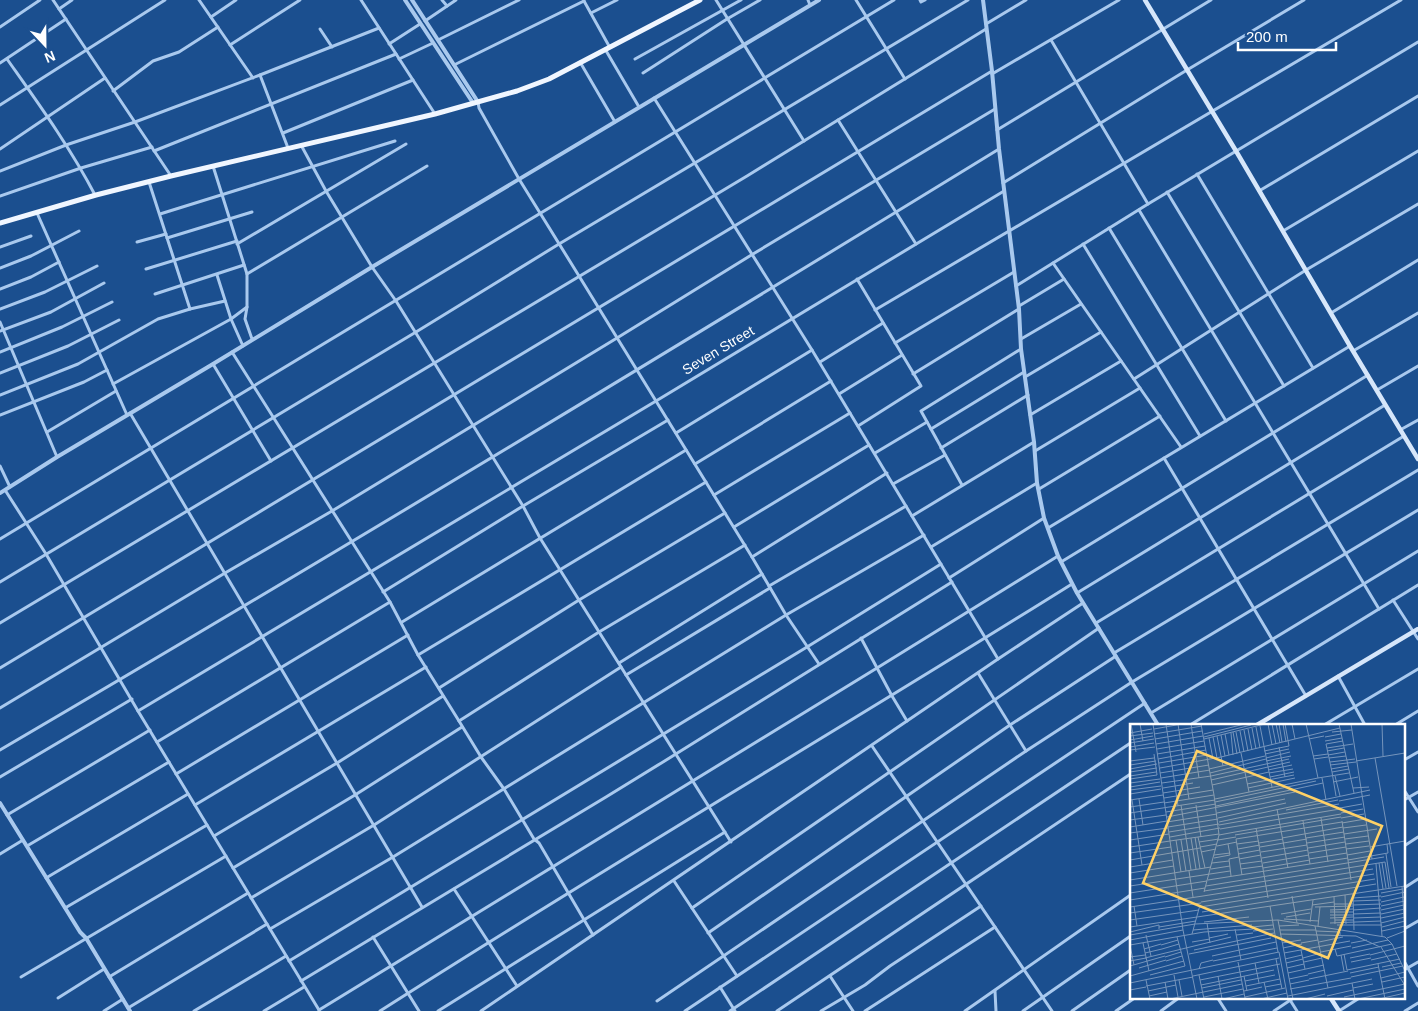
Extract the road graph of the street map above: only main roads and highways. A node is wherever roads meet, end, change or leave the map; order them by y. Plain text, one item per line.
1 (700, 0) edge
2 (1145, 0) edge
3 (0, 223) edge
4 (1418, 459) edge
5 (1416, 631) edge
6 (1259, 724) edge
7 (1331, 998) edge
8 (1339, 1011) edge

1 - 3 main road
2 - 4 main road
5 - 6 main road
7 - 8 main road

